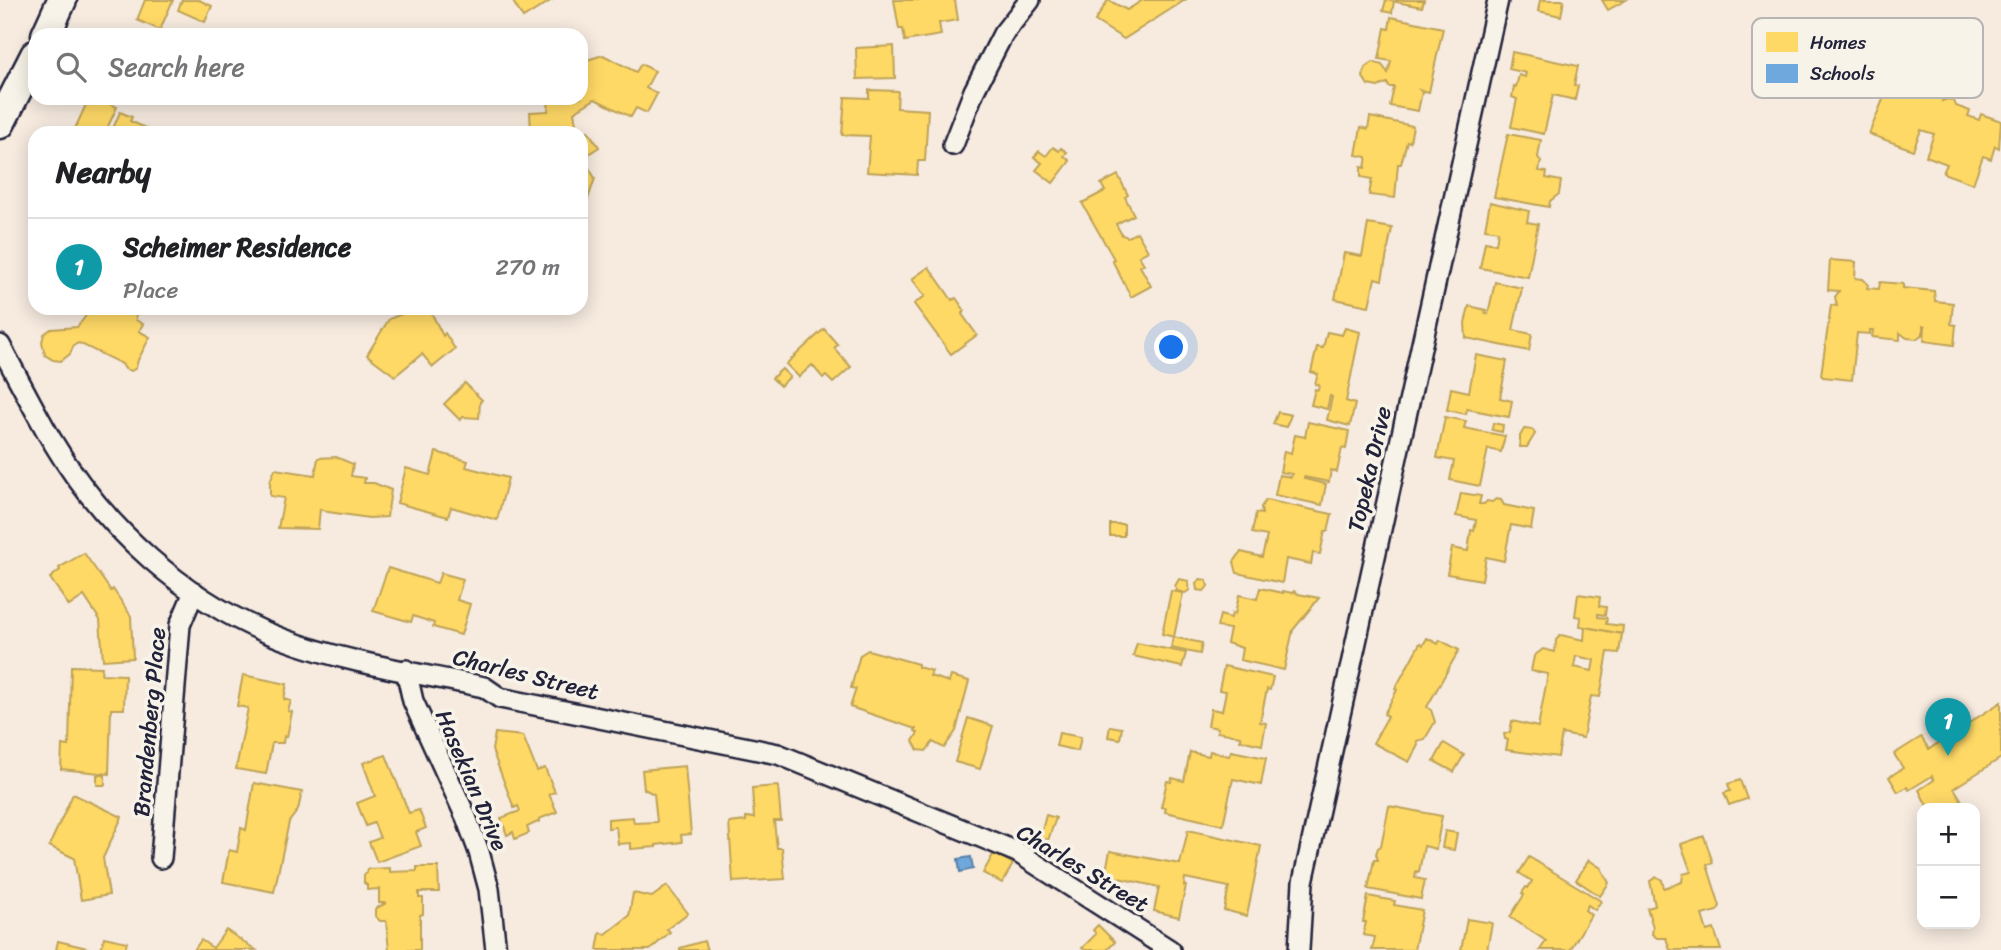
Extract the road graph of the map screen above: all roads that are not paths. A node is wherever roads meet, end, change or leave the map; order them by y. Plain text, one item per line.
1 (62, 0) edge
2 (1030, 0) edge
3 (1498, 0) edge
4 (49, 28) edge
5 (28, 69) edge
6 (0, 124) edge
7 (953, 145) dead end
8 (0, 345) edge
9 (194, 592) junction
10 (406, 670) junction
11 (161, 858) dead end
12 (496, 950) edge
13 (1170, 950) edge
14 (1299, 950) edge

1 - 4 main road
2 - 7 street
3 - 14 street, Topeka Drive
5 - 6 main road
8 - 9 street, Charles Street
9 - 10 street, Charles Street
9 - 11 street, Brandenberg Place
10 - 12 street, Hasekian Drive
10 - 13 street, Charles Street

